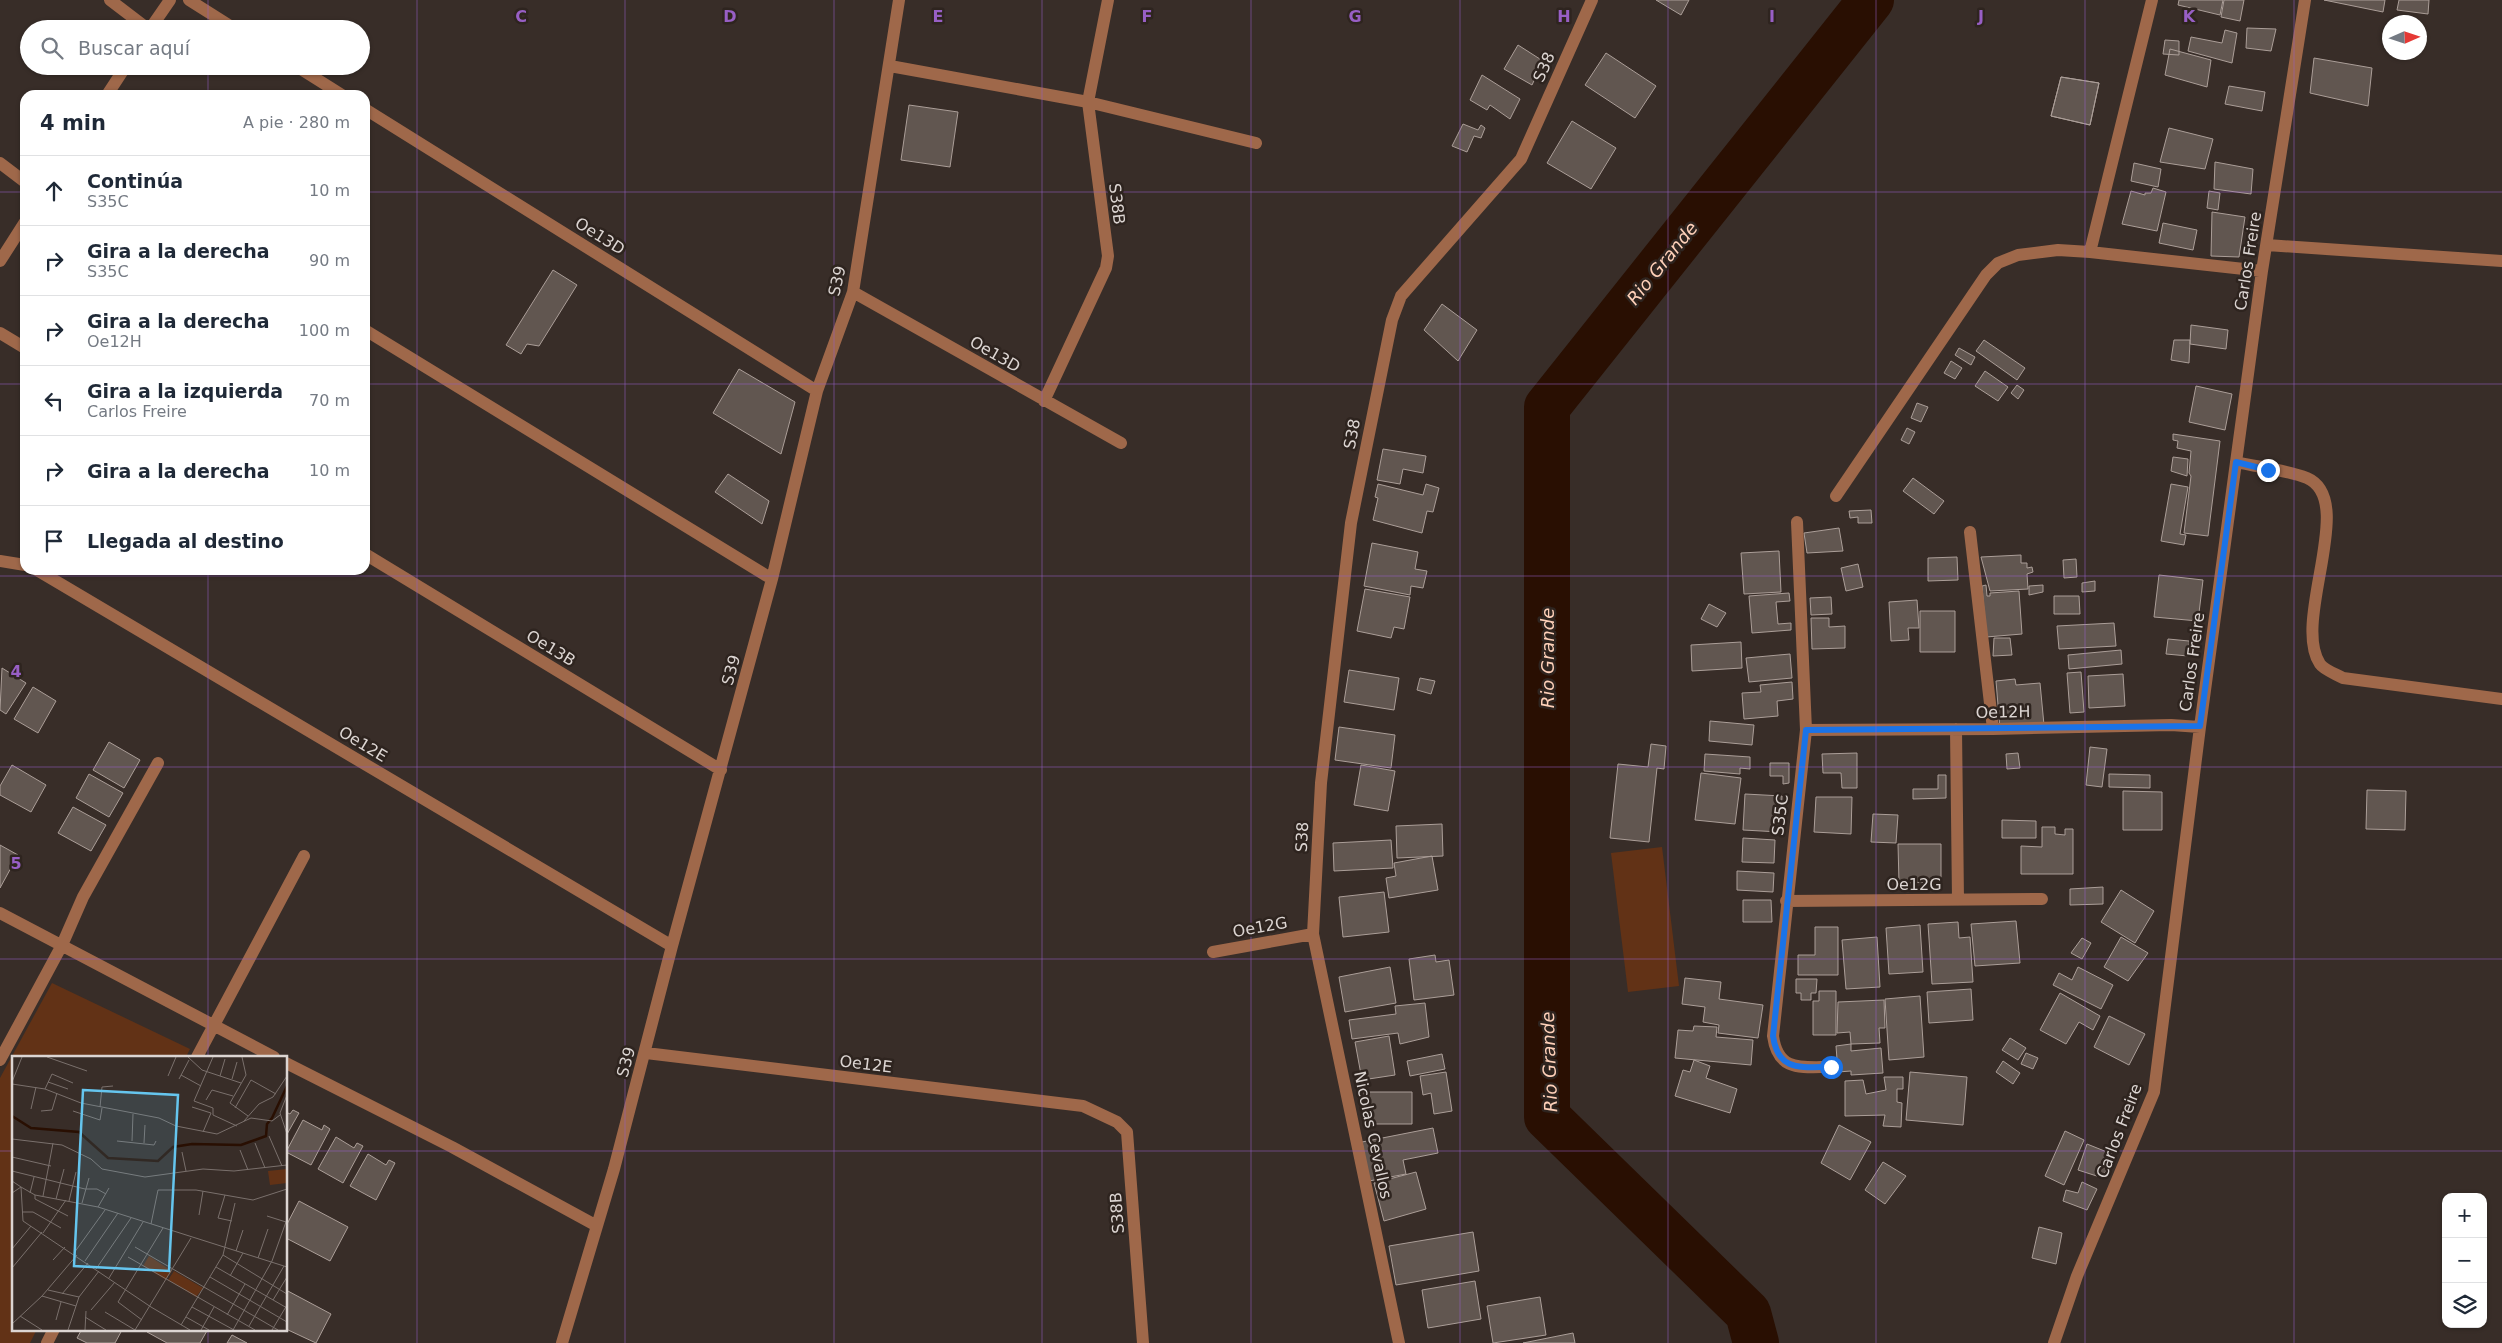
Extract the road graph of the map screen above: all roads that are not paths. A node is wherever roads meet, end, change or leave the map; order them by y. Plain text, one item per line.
1 (110, 0) edge
2 (170, 0) edge
3 (189, 0) edge
4 (900, 0) edge
5 (1108, 0) edge
6 (1592, 0) edge
7 (2152, 0) edge
8 (2305, 0) edge
9 (137, 20) edge
10 (156, 20) edge
11 (221, 20) edge
12 (890, 66) junction
13 (120, 75) edge
14 (310, 75) edge
15 (110, 90) edge
16 (334, 90) edge
17 (1088, 102) junction
18 (370, 113) edge
19 (1256, 143) dead end
20 (0, 163) edge
21 (20, 178) edge
22 (20, 230) edge
23 (2267, 246) junction
24 (2090, 252) junction
25 (0, 261) edge
26 (2502, 261) edge
27 (2262, 271) junction
28 (852, 292) junction
29 (0, 332) edge
30 (370, 333) edge
31 (20, 345) edge
32 (817, 391) junction
33 (1044, 400) junction
34 (1121, 443) dead end
35 (2236, 462) junction
36 (1836, 496) dead end
37 (1797, 522) dead end
38 (1970, 532) dead end
39 (370, 557) edge
40 (0, 561) edge
41 (20, 564) edge
42 (45, 575) edge
43 (772, 579) junction
44 (2502, 699) edge
45 (2200, 726) junction
46 (1956, 729) junction
47 (1993, 729) junction
48 (1806, 730) junction
49 (158, 763) dead end
50 (721, 770) junction
51 (304, 856) dead end
52 (2042, 899) dead end
53 (1786, 900) junction
54 (1958, 900) junction
55 (0, 913) edge
56 (1313, 934) junction
57 (62, 945) junction
58 (672, 946) junction
59 (1213, 952) dead end
60 (214, 1026) junction
61 (646, 1053) junction
62 (199, 1056) edge
63 (272, 1056) edge
64 (0, 1060) edge
65 (288, 1064) edge
66 (1831, 1067) dead end
67 (1083, 1106) joint
68 (597, 1226) junction
69 (54, 1330) edge
70 (47, 1343) edge
71 (562, 1343) edge
72 (1143, 1343) edge
73 (1399, 1343) edge
74 (2054, 1343) edge

1 - 9 street
2 - 10 street
3 - 11 street
4 - 12 street, S39
5 - 17 street, S38B
6 - 56 street, S38
7 - 24 street
8 - 23 street, Carlos Freire
12 - 17 street
12 - 28 street, S39
13 - 15 street
14 - 16 street
17 - 19 street
17 - 33 street, S38B
18 - 32 street, Oe13D
20 - 21 street
22 - 25 street
23 - 26 street
23 - 27 street, Carlos Freire
24 - 27 street
24 - 36 street
27 - 35 street, Carlos Freire
28 - 32 street, S39
28 - 33 street, Oe13D
29 - 31 street
30 - 43 street
32 - 43 street, S39
33 - 34 street, Oe13D
35 - 44 street
35 - 45 street, Carlos Freire
37 - 48 street, S35C
38 - 47 street
39 - 50 street, Oe13B
40 - 41 street
42 - 58 street, Oe12E
43 - 50 street, S39
45 - 47 street, Oe12H
45 - 74 street, Carlos Freire
46 - 47 street, Oe12H
46 - 48 street, Oe12H
46 - 54 street
48 - 53 street, S35C
49 - 57 street
50 - 58 street, S39
51 - 60 street
52 - 54 street, Oe12G
53 - 54 street, Oe12G
53 - 66 street, S35C
55 - 57 street
56 - 59 street, Oe12G
56 - 73 street, Nicolas Cevallos
57 - 60 street
57 - 64 street
58 - 61 street, S39
60 - 62 street
60 - 63 street
61 - 67 street, Oe12E
61 - 68 street, S39
65 - 68 street
67 - 72 street, S38B
68 - 71 street, S39
69 - 70 street

